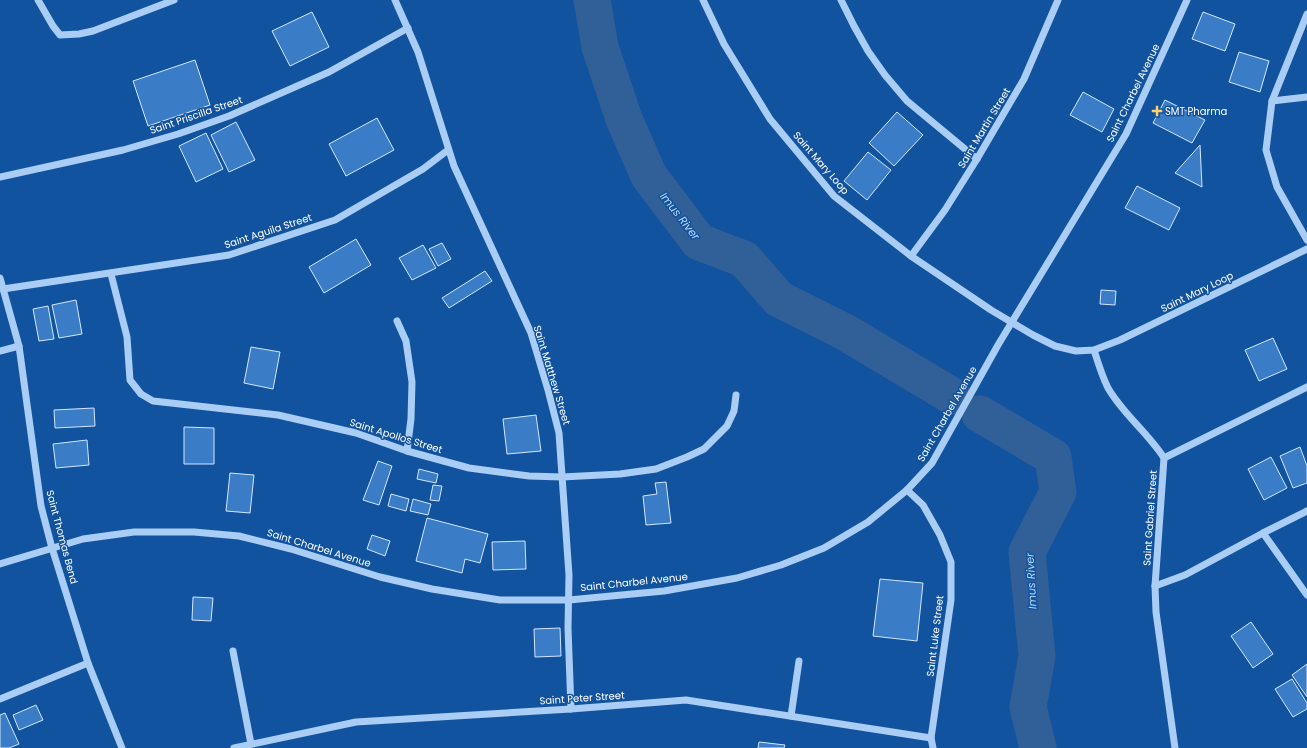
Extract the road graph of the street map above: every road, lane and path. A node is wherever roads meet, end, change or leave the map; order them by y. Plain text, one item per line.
1 (38, 0) edge
2 (174, 0) edge
3 (395, 0) edge
4 (703, 0) edge
5 (841, 0) edge
6 (1058, 0) edge
7 (1187, 0) edge
8 (1307, 14) edge
9 (408, 28) junction
10 (1307, 97) edge
11 (1272, 101) junction
12 (448, 150) junction
13 (977, 159) junction
14 (0, 177) edge
15 (1307, 240) edge
16 (1307, 249) edge
17 (911, 256) junction
18 (111, 274) junction
19 (0, 278) edge
20 (3, 289) junction
21 (397, 321) dead end
22 (1012, 322) junction
23 (19, 346) junction
24 (1094, 350) junction
25 (0, 351) edge
26 (1307, 387) edge
27 (736, 395) dead end
28 (407, 451) junction
29 (1164, 458) junction
30 (562, 477) junction
31 (907, 490) junction
32 (1307, 511) edge
33 (1263, 533) junction
34 (52, 548) junction
35 (0, 564) edge
36 (1155, 586) junction
37 (1307, 595) edge
38 (569, 600) junction
39 (233, 651) dead end
40 (799, 661) dead end
41 (88, 663) junction
42 (0, 699) edge
43 (572, 709) junction
44 (791, 716) junction
45 (931, 738) junction
46 (251, 744) junction
47 (122, 748) edge
48 (234, 748) edge
49 (933, 748) edge
50 (1175, 748) edge

1 - 2 street
3 - 9 street, Saint Matthew Street
4 - 17 street, Saint Mary Loop
5 - 13 street
6 - 13 street, Saint Martin Street
7 - 22 street, Saint Charbel Avenue
8 - 11 street
9 - 12 street, Saint Matthew Street
9 - 14 street, Saint Priscilla Street
10 - 11 street
11 - 15 street
12 - 18 street, Saint Aguila Street
12 - 30 street, Saint Matthew Street
13 - 17 street, Saint Martin Street
16 - 24 street, Saint Mary Loop
17 - 22 street, Saint Mary Loop
18 - 20 street, Saint Aguila Street
18 - 28 street, Saint Apollos Street
19 - 20 street, Saint Thomas Bend
20 - 23 street, Saint Thomas Bend
21 - 28 street
22 - 24 street
22 - 31 street, Saint Charbel Avenue
23 - 25 street
23 - 34 street, Saint Thomas Bend
24 - 29 street, Saint Gabriel Street
26 - 29 street
27 - 30 street, Saint Apollos Street
28 - 30 street, Saint Apollos Street
29 - 36 street, Saint Gabriel Street
30 - 38 street, Saint Matthew Street
31 - 38 street, Saint Charbel Avenue
31 - 45 street, Saint Luke Street
32 - 33 street
33 - 36 street
33 - 37 street
34 - 35 street, Saint Charbel Avenue
34 - 38 street, Saint Charbel Avenue
34 - 41 street, Saint Thomas Bend
36 - 50 street, Saint Gabriel Street
38 - 43 street, Saint Matthew Street
39 - 46 street
40 - 44 street
41 - 42 street
41 - 47 street, Saint Thomas Bend
43 - 44 street, Saint Peter Street
43 - 46 street, Saint Peter Street
44 - 45 street, Saint Peter Street
45 - 49 street, Saint Luke Street
46 - 48 street, Saint Peter Street

